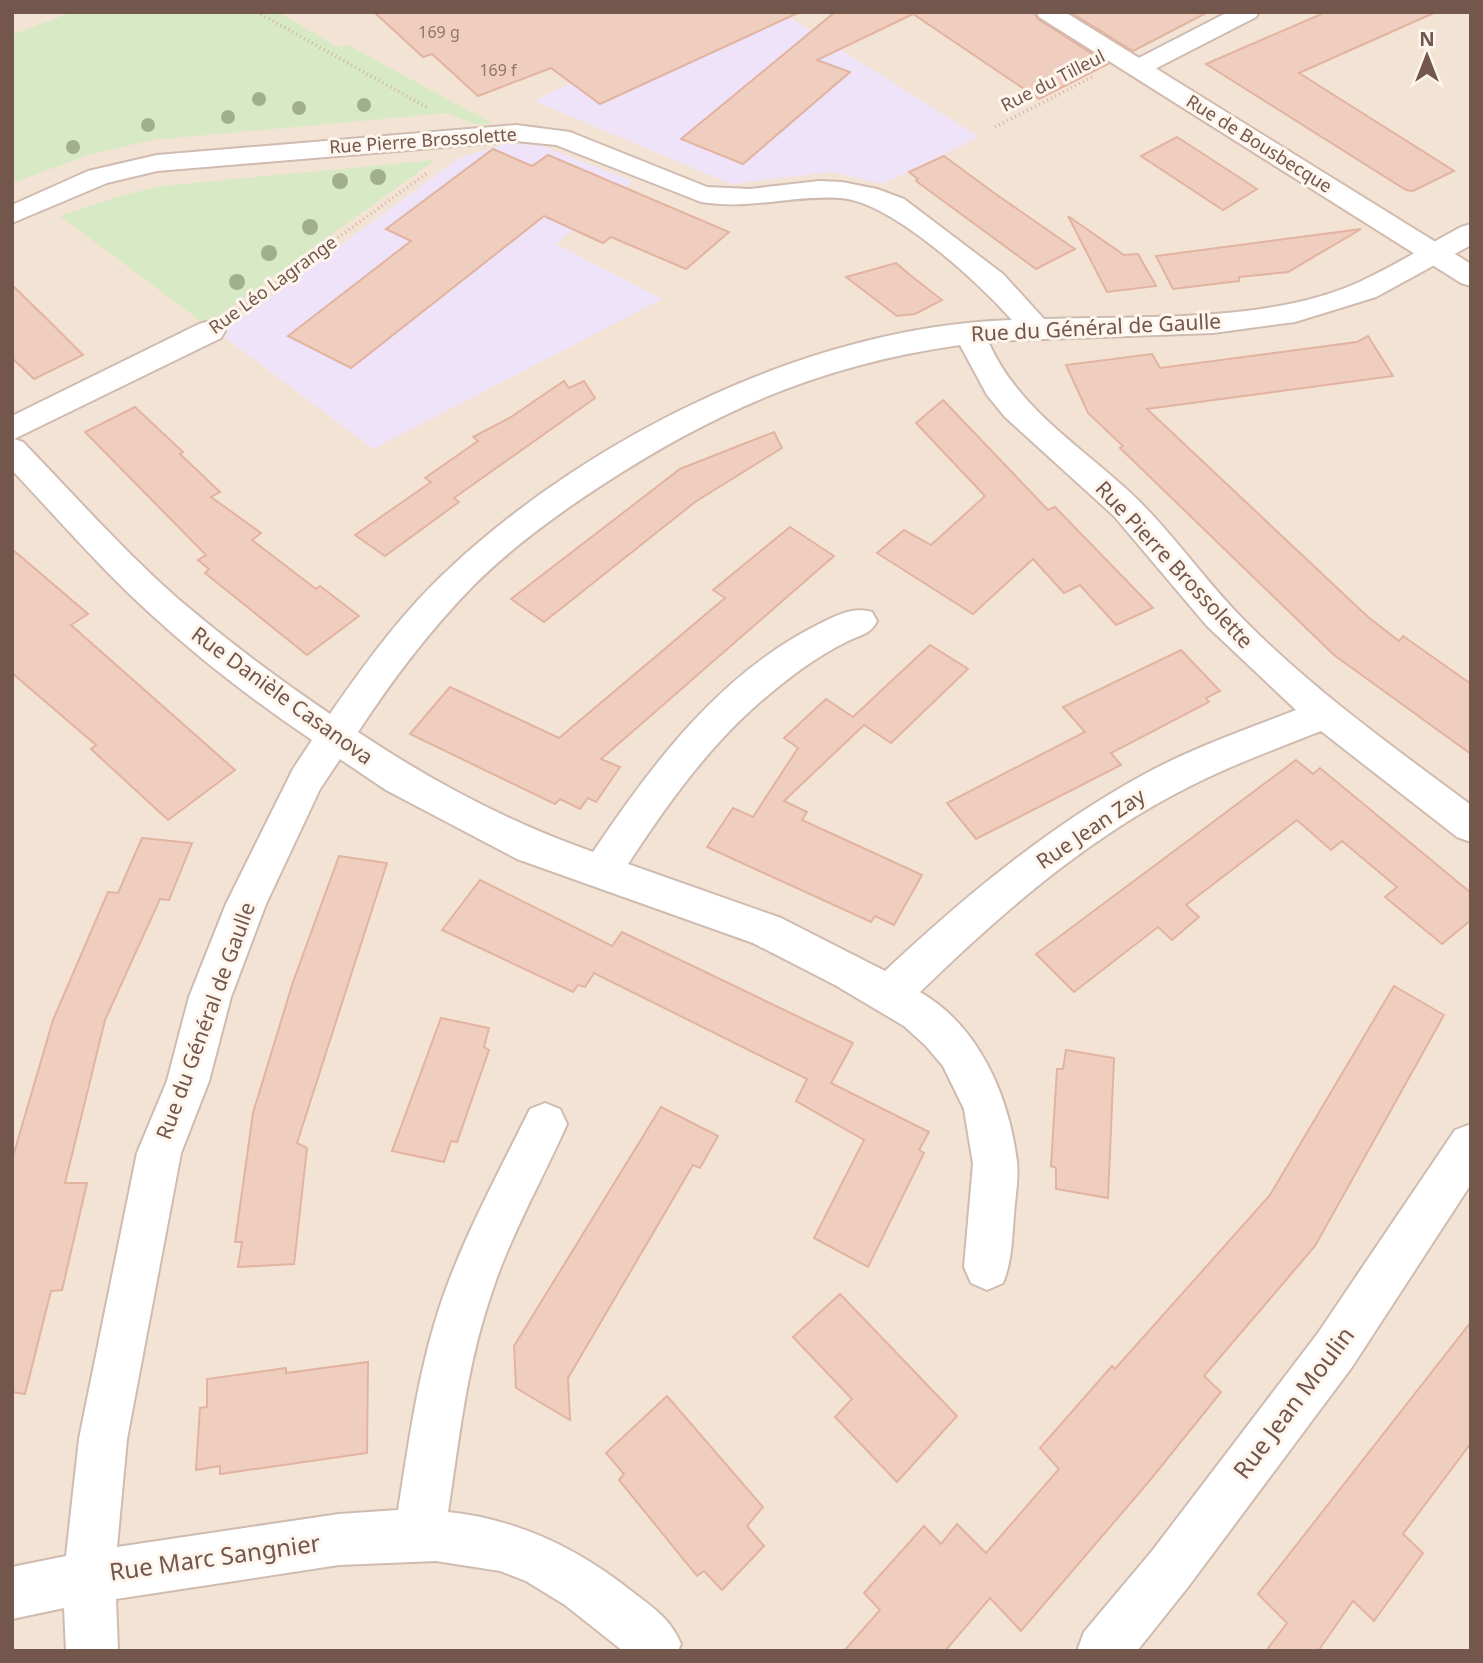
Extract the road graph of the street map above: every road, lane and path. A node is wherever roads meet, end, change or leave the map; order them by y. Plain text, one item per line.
1 (257, 12) edge
2 (1048, 12) edge
3 (1247, 12) edge
4 (1131, 64) junction
5 (995, 127) dead end
6 (480, 134) junction
7 (12, 215) edge
8 (1471, 233) edge
9 (1433, 253) junction
10 (1471, 277) edge
11 (1035, 327) junction
12 (210, 331) joint
13 (971, 333) junction
14 (12, 429) edge
15 (12, 450) edge
16 (860, 621) dead end
17 (1325, 715) junction
18 (333, 737) junction
19 (1471, 826) edge
20 (601, 872) junction
21 (889, 994) junction
22 (545, 1124) dead end
23 (1471, 1145) edge
24 (987, 1267) dead end
25 (419, 1534) junction
26 (89, 1576) junction
27 (12, 1593) edge
28 (655, 1644) dead end
29 (92, 1651) edge
30 (1103, 1651) edge

1 - 6 path
2 - 4 street, Rue de Bousbecque
3 - 4 street
4 - 5 path, Rue du Tilleul
4 - 9 street, Rue de Bousbecque
6 - 7 street, Rue Pierre Brossolette
6 - 11 street, Rue Pierre Brossolette
6 - 12 path, Rue Léo Lagrange
8 - 9 street, Rue du Général de Gaulle
9 - 10 street, Rue de Bousbecque
9 - 11 street, Rue du Général de Gaulle
11 - 13 street, Rue du Général de Gaulle
12 - 14 street, Rue Léo Lagrange
13 - 17 street, Rue Pierre Brossolette
13 - 18 street, Rue du Général de Gaulle
15 - 18 street, Rue Danièle Casanova
16 - 20 street
17 - 19 street, Rue Pierre Brossolette
17 - 21 street, Rue Jean Zay
18 - 20 street, Rue Danièle Casanova
18 - 26 street, Rue du Général de Gaulle
20 - 21 street, Rue Danièle Casanova
21 - 24 street, Rue Danièle Casanova
22 - 25 street
23 - 30 street, Rue Jean Moulin
25 - 26 street, Rue Marc Sangnier
25 - 28 street, Rue Marc Sangnier
26 - 27 street, Rue Marc Sangnier
26 - 29 street, Rue du Général de Gaulle

